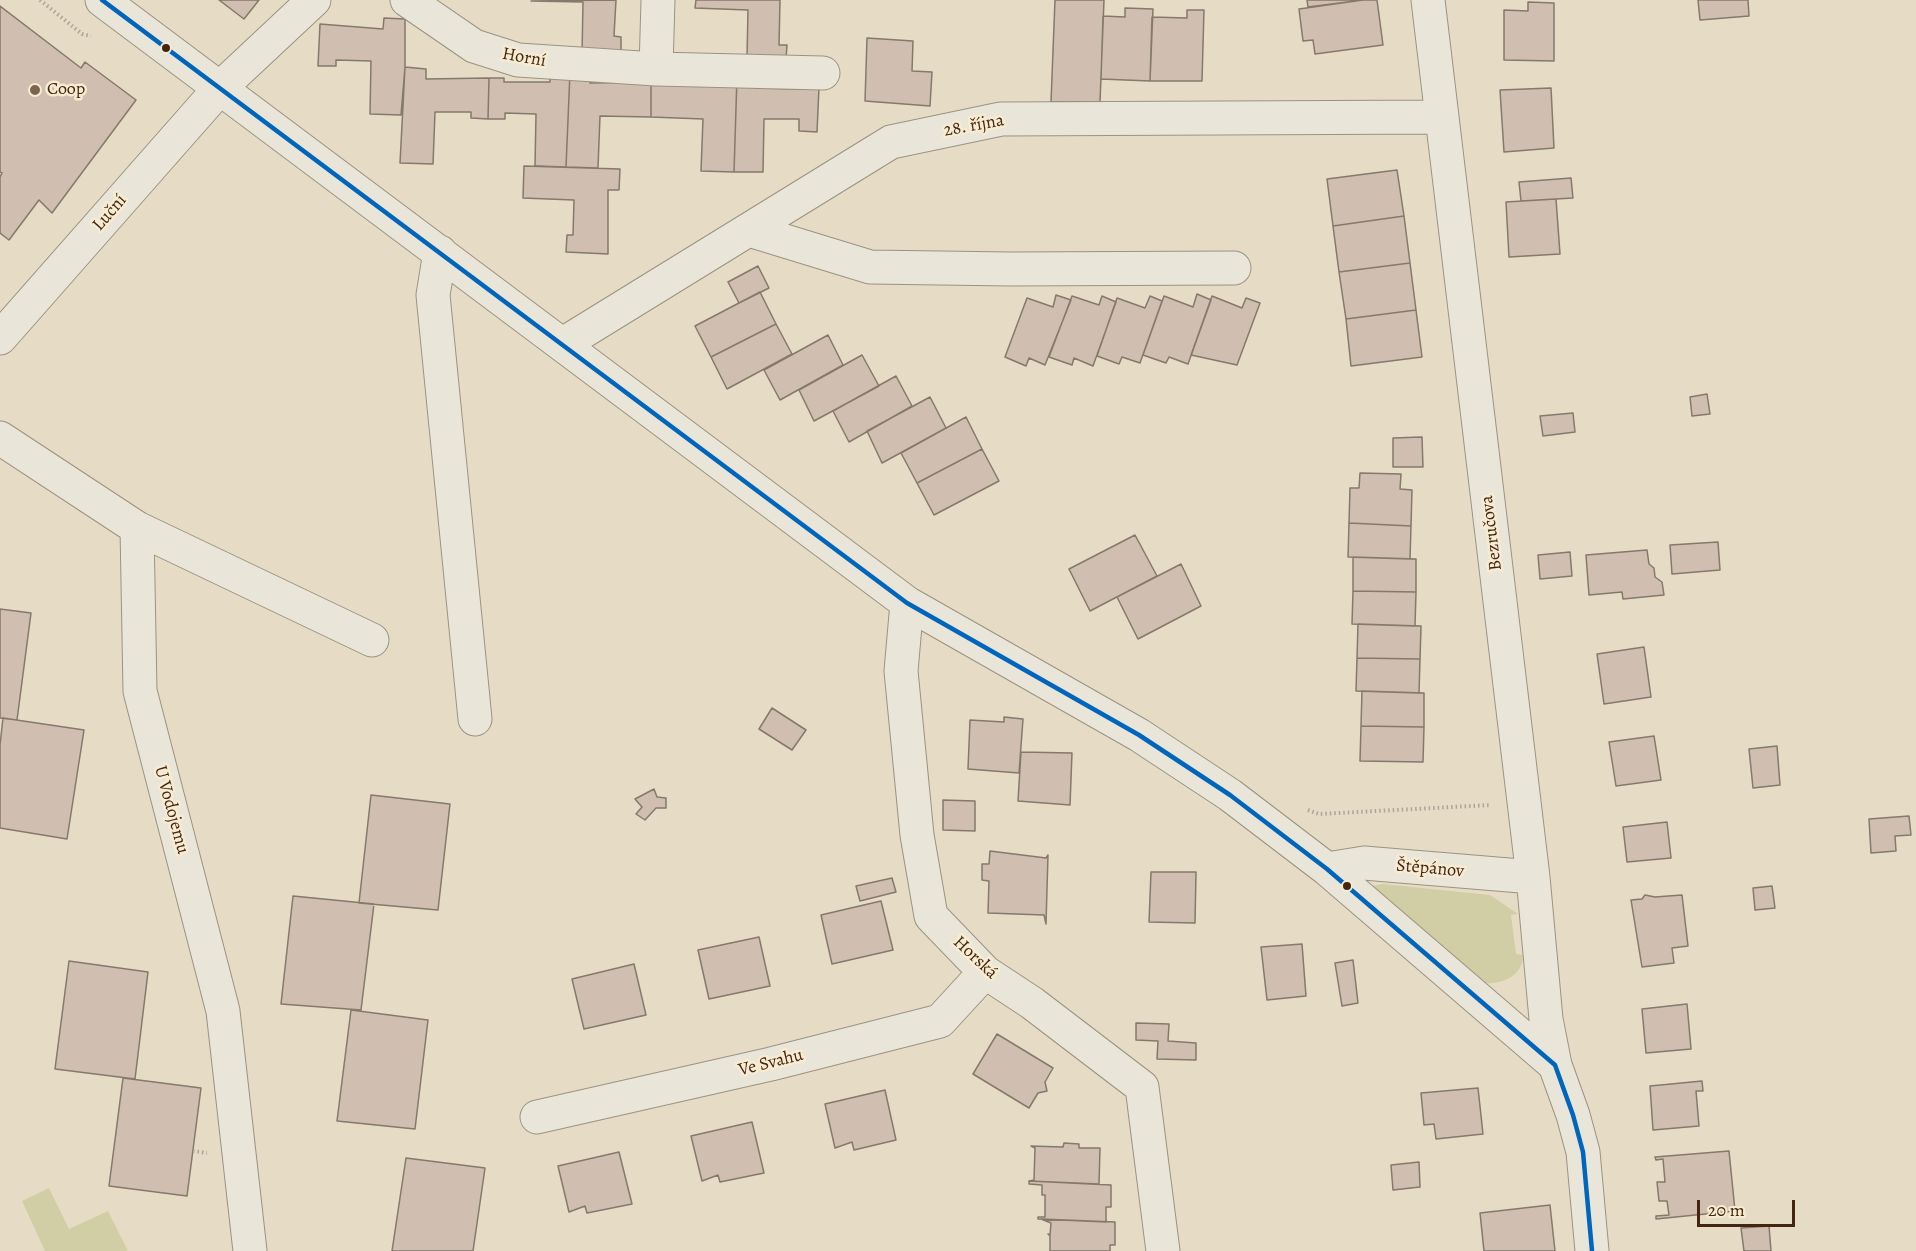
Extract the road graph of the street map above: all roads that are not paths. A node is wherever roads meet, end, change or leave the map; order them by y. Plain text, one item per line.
1 (102, 0) edge
2 (314, 0) edge
3 (408, 0) edge
4 (658, 0) edge
5 (1428, 0) edge
6 (656, 69) junction
7 (823, 74) dead end
8 (220, 88) junction
9 (1442, 117) junction
10 (749, 230) junction
11 (440, 252) junction
12 (1234, 268) dead end
13 (0, 338) edge
14 (563, 344) junction
15 (0, 438) edge
16 (137, 528) junction
17 (907, 603) junction
18 (372, 640) dead end
19 (475, 719) dead end
20 (1327, 869) junction
21 (1533, 877) junction
22 (985, 972) junction
23 (1555, 1065) junction
24 (537, 1117) dead end
25 (250, 1251) edge
26 (1162, 1251) edge
27 (1592, 1251) edge

1 - 8 street
2 - 8 street, Luční
3 - 6 street, Horní
4 - 6 street
5 - 9 street, Bezručova
6 - 7 street, Horní
8 - 11 street
8 - 13 street, Luční
9 - 10 street, 28. října
9 - 21 street, Bezručova
10 - 12 street
10 - 14 street, 28. října
11 - 14 street
11 - 19 street
14 - 17 street
15 - 16 street
16 - 18 street
16 - 25 street, U Vodojemu
17 - 20 street
17 - 22 street, Horská
20 - 21 street, Štěpánov
20 - 23 street
21 - 23 street, Bezručova
22 - 24 street, Ve Svahu
22 - 26 street, Horská
23 - 27 street

